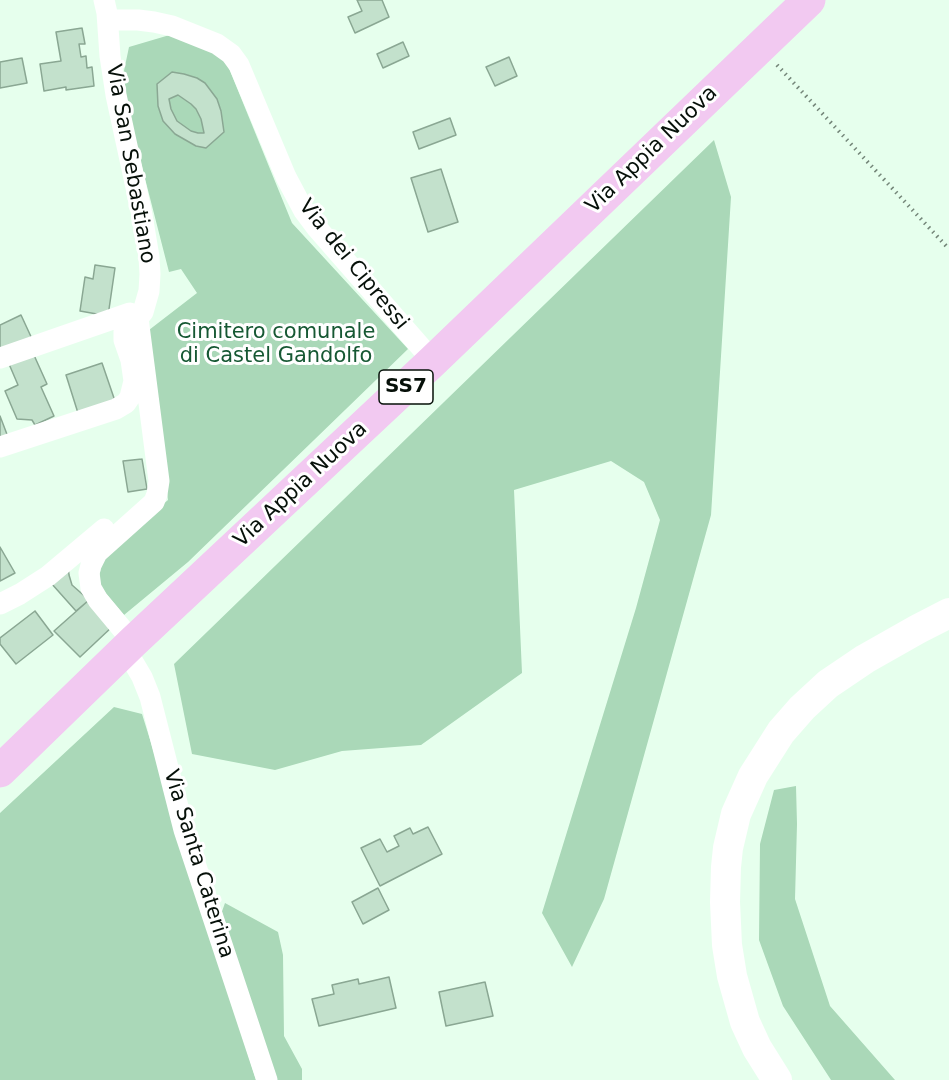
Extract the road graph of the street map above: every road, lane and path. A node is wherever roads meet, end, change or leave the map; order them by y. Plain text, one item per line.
1 (809, 0) edge
2 (106, 10) edge
3 (760, 47) junction
4 (949, 249) edge
5 (138, 318) junction
6 (0, 358) edge
7 (433, 362) junction
8 (0, 447) edge
9 (159, 481) junction
10 (0, 604) edge
11 (949, 613) edge
12 (129, 646) junction
13 (0, 771) edge
14 (267, 1080) edge
15 (777, 1080) edge

1 - 3 main road, Via Appia Nuova / SS7
2 - 5 street, Via San Sebastiano
2 - 7 street, Via dei Cipressi
3 - 4 path
3 - 7 main road, Via Appia Nuova / SS7
5 - 6 street
5 - 8 street
5 - 9 street, Via San Sebastiano
7 - 12 main road, Via Appia Nuova / SS7
9 - 10 street
9 - 12 street, Via San Sebastiano
11 - 15 main road
12 - 13 main road, Via Appia Nuova / SS7
12 - 14 street, Via Santa Caterina

